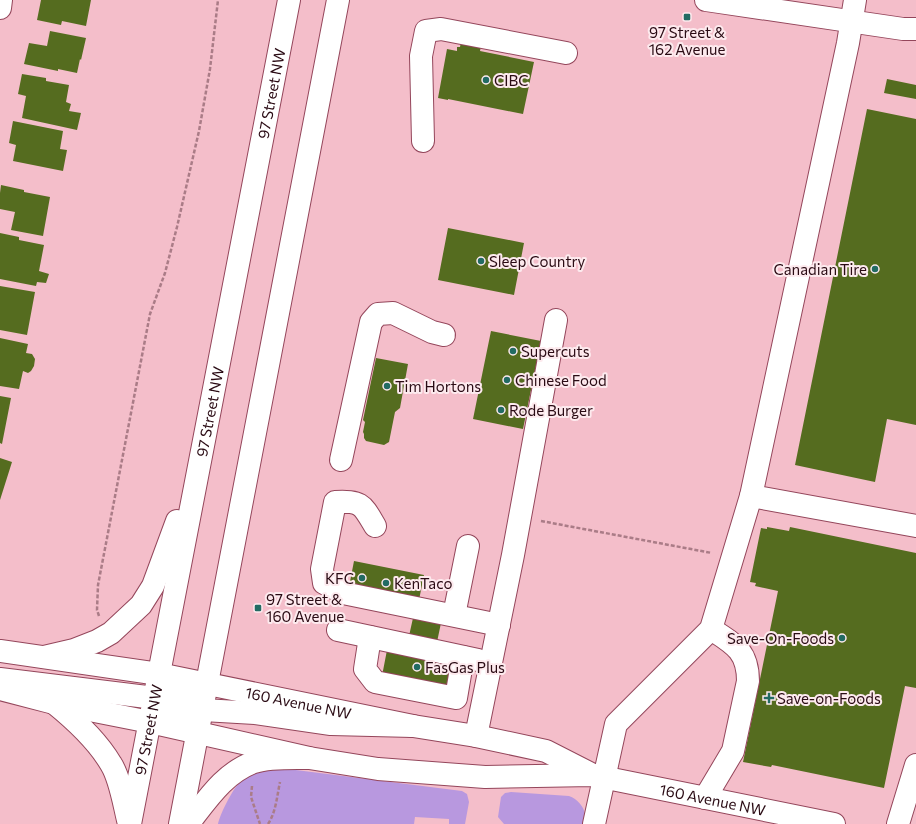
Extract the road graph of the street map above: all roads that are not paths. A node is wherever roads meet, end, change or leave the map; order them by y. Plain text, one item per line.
1 (1, 0) edge
2 (289, 0) edge
3 (338, 0) edge
4 (706, 0) edge
5 (855, 0) edge
6 (0, 8) edge
7 (852, 21) junction
8 (916, 29) edge
9 (566, 54) dead end
10 (423, 141) dead end
11 (556, 320) dead end
12 (438, 333) dead end
13 (341, 460) dead end
14 (199, 464) junction
15 (751, 496) junction
16 (375, 526) dead end
17 (916, 526) edge
18 (468, 546) dead end
19 (454, 615) junction
20 (499, 625) junction
21 (711, 629) junction
22 (338, 630) dead end
23 (370, 637) junction
24 (0, 651) edge
25 (44, 657) junction
26 (463, 657) junction
27 (491, 663) junction
28 (159, 674) junction
29 (0, 678) edge
30 (208, 684) junction
31 (0, 689) edge
32 (155, 698) junction
33 (54, 703) junction
34 (203, 710) junction
35 (150, 722) junction
36 (413, 726) junction
37 (198, 733) junction
38 (476, 736) junction
39 (309, 758) junction
40 (916, 765) edge
41 (598, 776) junction
42 (705, 798) junction
43 (129, 824) edge
44 (180, 824) edge
45 (188, 824) edge
46 (594, 824) edge
47 (834, 824) edge
48 (898, 824) edge

1 - 6 main road
2 - 14 main road, 97 Street NW
3 - 30 main road
4 - 7 main road
5 - 7 main road
7 - 8 main road
7 - 15 main road
9 - 10 main road
11 - 20 main road
12 - 13 main road
14 - 25 main road
14 - 28 main road, 97 Street NW
15 - 17 main road
15 - 21 main road
16 - 19 main road
18 - 19 main road
19 - 20 main road
20 - 27 main road
21 - 41 main road
21 - 42 main road
22 - 23 main road
23 - 26 main road
23 - 26 main road
24 - 25 main road, 160 Avenue NW
25 - 28 main road, 160 Avenue NW
26 - 27 main road
27 - 38 main road
28 - 30 main road, 160 Avenue NW
28 - 32 main road, 97 Street NW
29 - 32 main road
30 - 32 main road
30 - 34 main road
30 - 36 main road, 160 Avenue NW
31 - 33 main road, 160 Avenue NW
32 - 35 main road, 97 Street NW
33 - 35 main road, 160 Avenue NW
33 - 43 main road
34 - 35 main road
34 - 36 main road
34 - 37 main road
35 - 37 main road, 160 Avenue NW
35 - 43 main road, 97 Street NW
36 - 38 main road, 160 Avenue NW
37 - 39 main road, 160 Avenue NW
37 - 44 main road
38 - 41 main road, 160 Avenue NW
39 - 41 main road, 160 Avenue NW
39 - 45 main road
40 - 48 main road
41 - 42 main road, 160 Avenue NW
41 - 46 main road
42 - 47 main road, 160 Avenue NW

